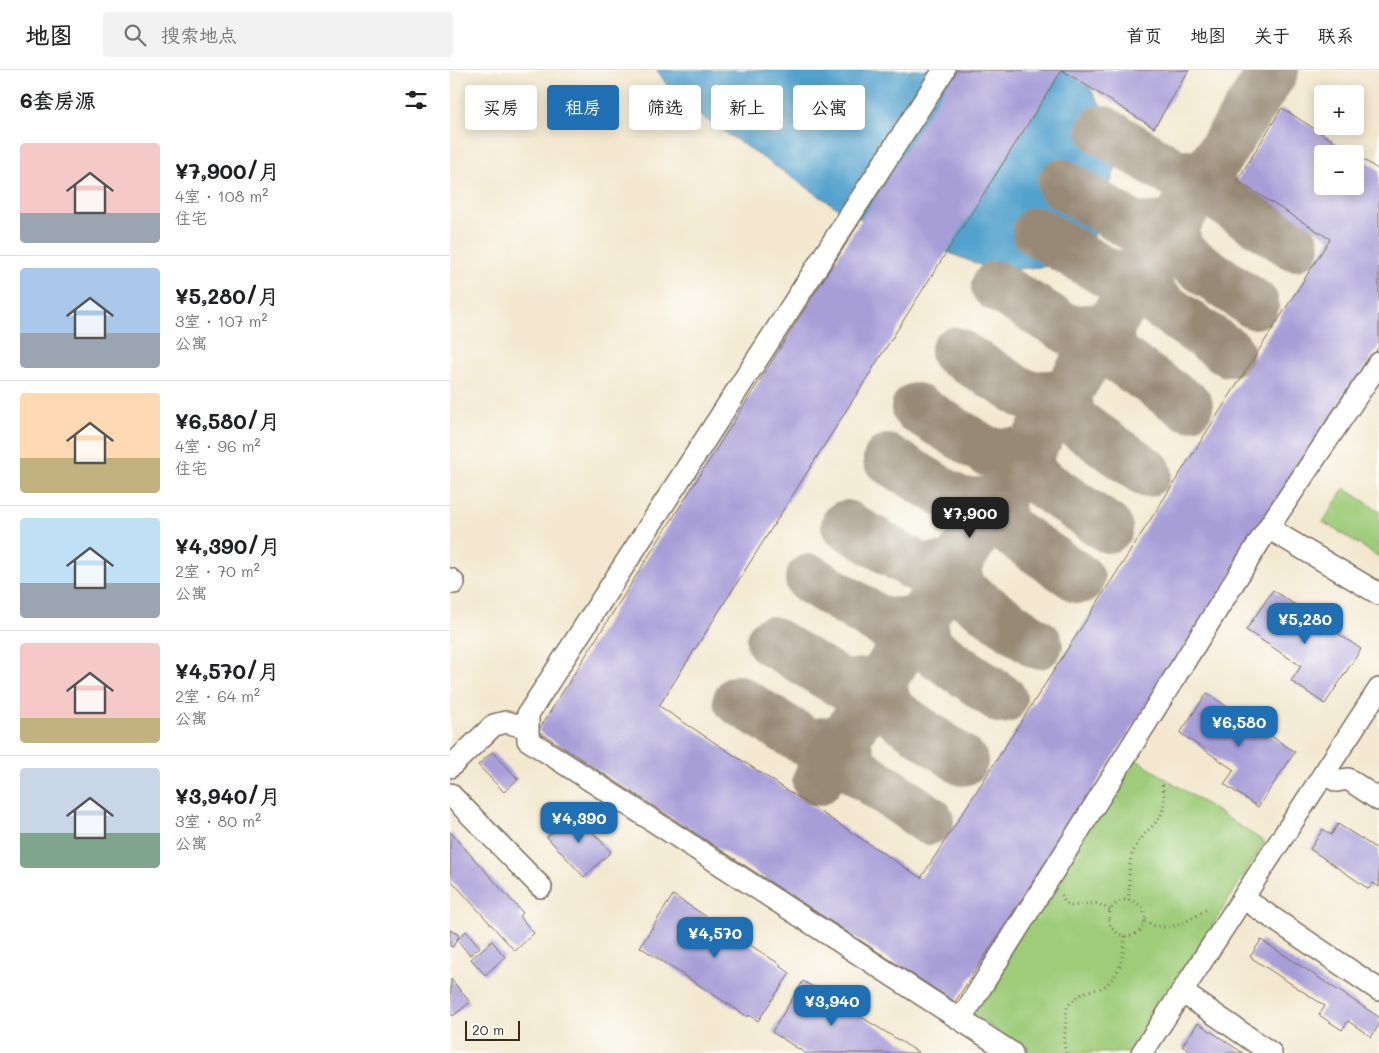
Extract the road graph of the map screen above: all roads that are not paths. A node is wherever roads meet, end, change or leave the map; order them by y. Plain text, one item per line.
1 (944, 70) edge
2 (1379, 363) edge
3 (1268, 528) junction
4 (1379, 594) edge
5 (1379, 689) edge
6 (528, 728) junction
7 (450, 767) edge
8 (1324, 773) junction
9 (450, 794) edge
10 (1379, 800) edge
11 (540, 887) dead end
12 (1243, 898) junction
13 (1379, 990) edge
14 (1182, 992) junction
15 (961, 1019) junction
16 (1012, 1053) edge
17 (1142, 1053) edge
18 (1271, 1053) edge

1 - 6 lane
2 - 3 lane
3 - 4 lane
3 - 15 lane
5 - 8 lane
6 - 7 lane
6 - 15 lane
8 - 10 lane
8 - 12 lane
9 - 11 lane
12 - 13 lane
12 - 14 lane
14 - 17 lane
14 - 18 lane
15 - 16 lane

